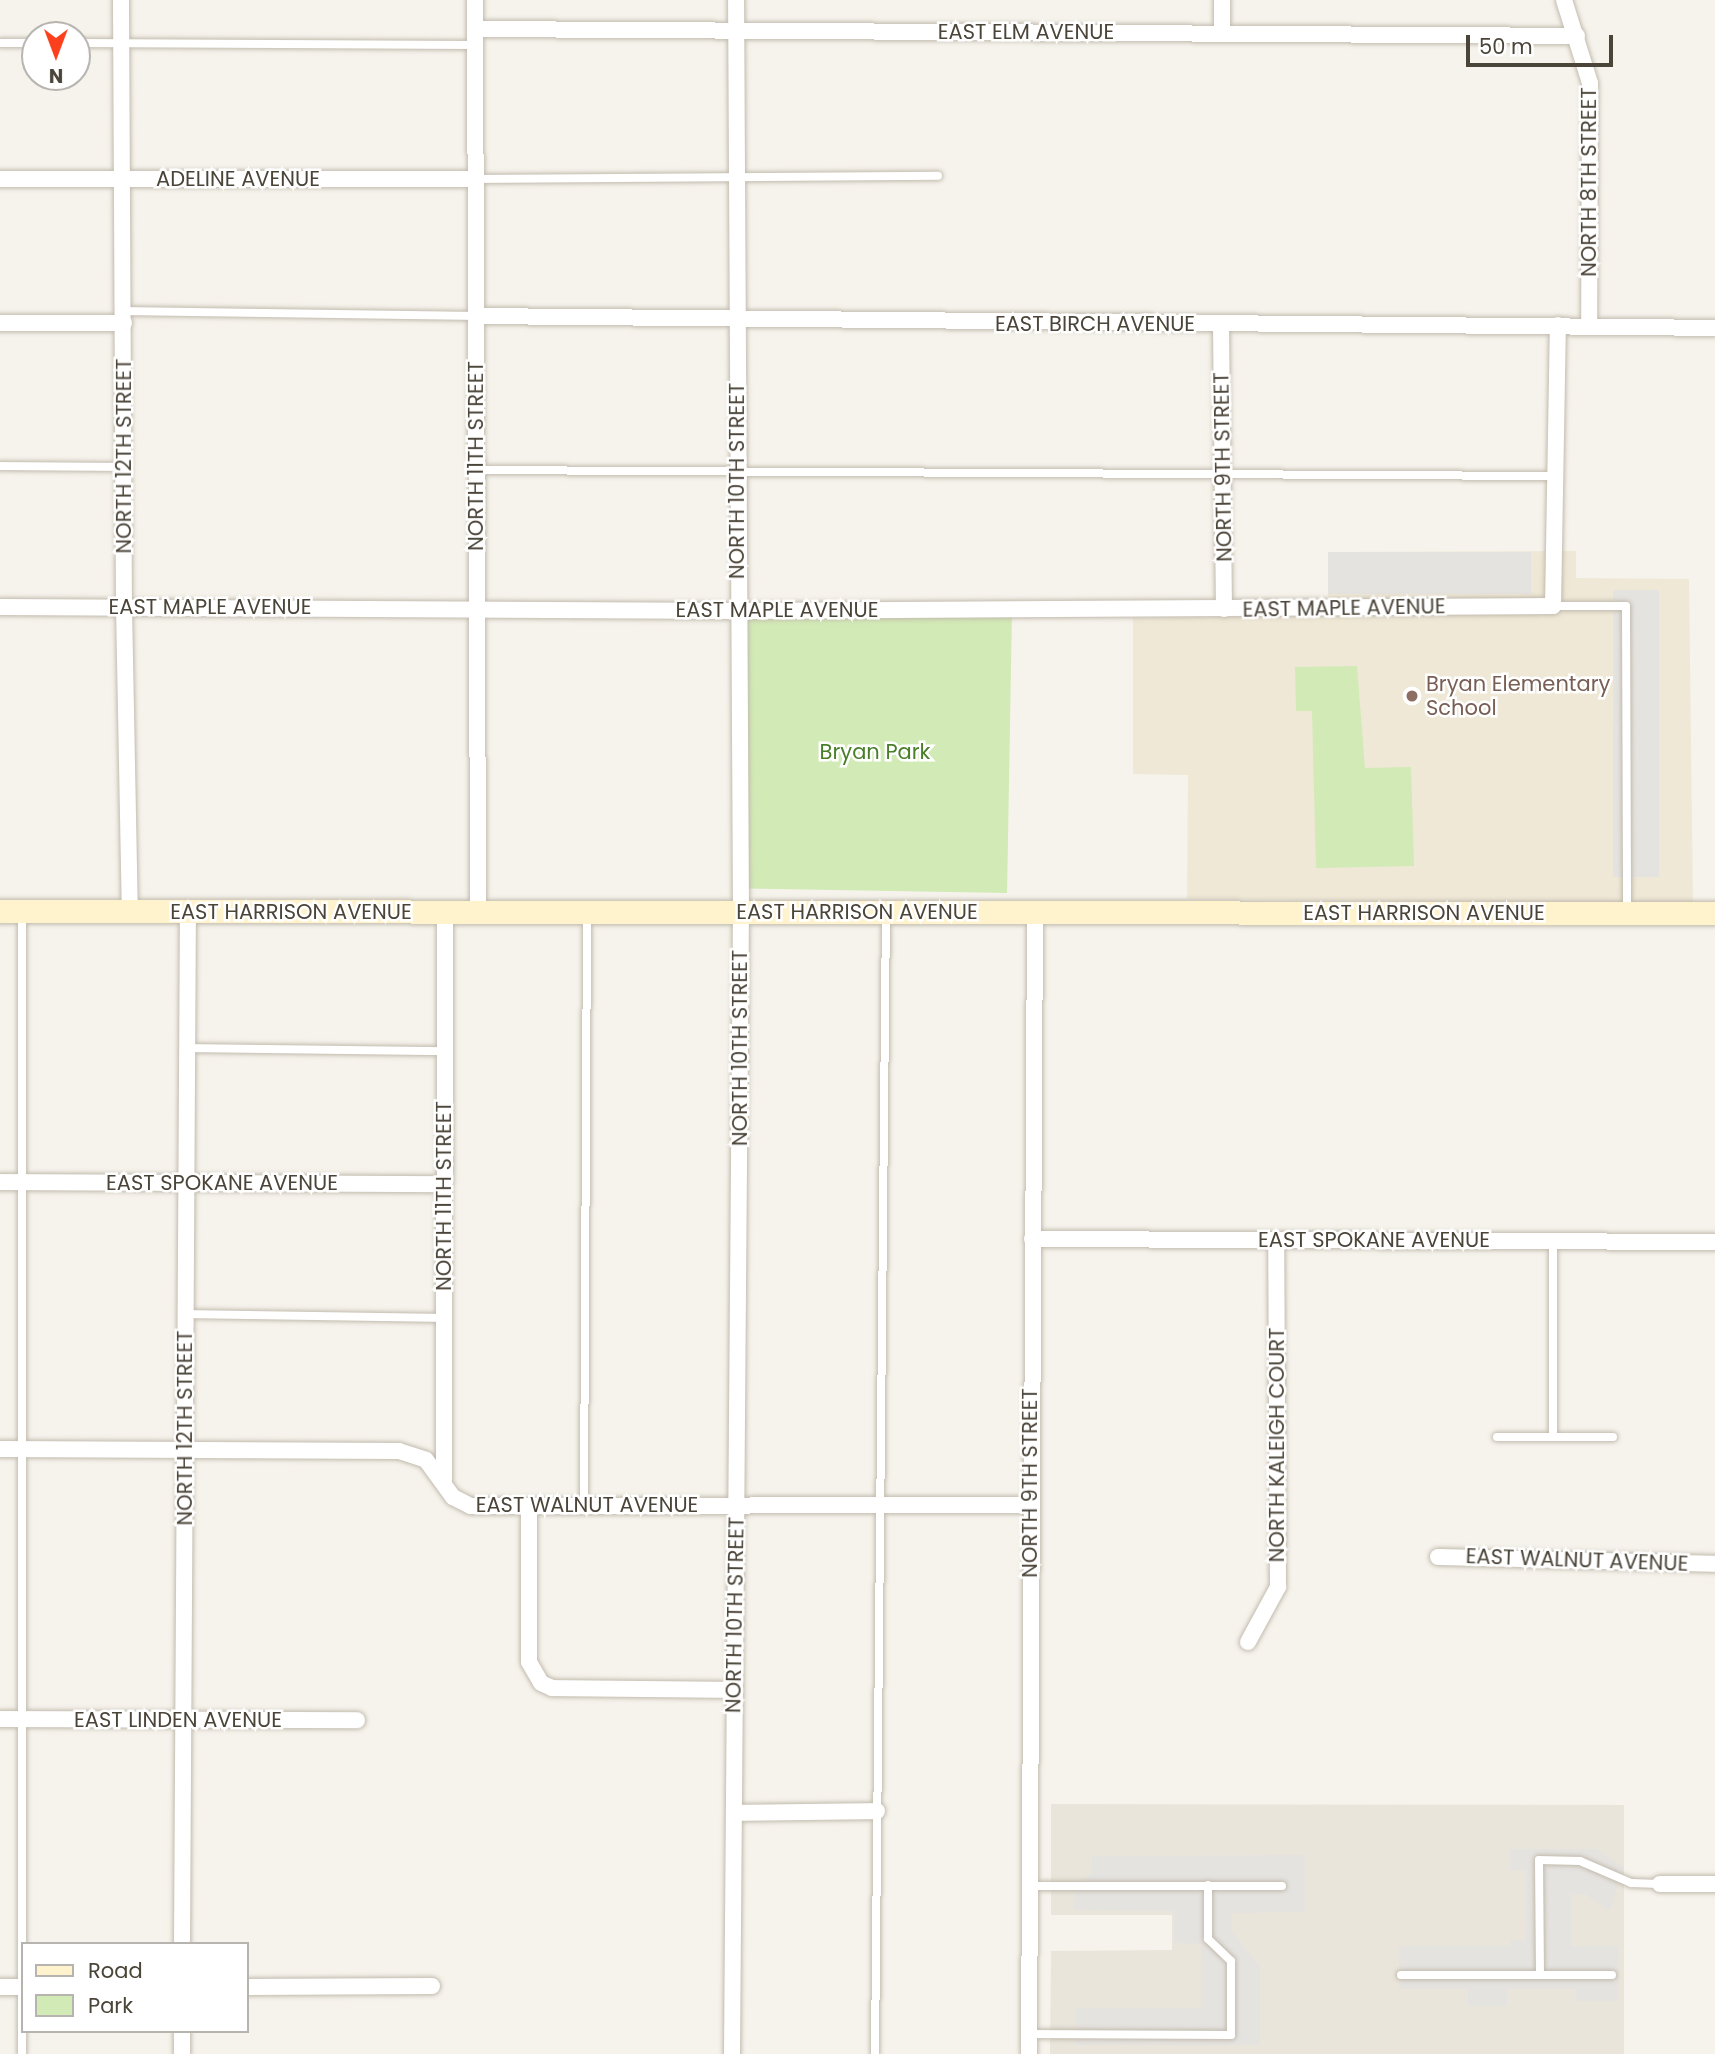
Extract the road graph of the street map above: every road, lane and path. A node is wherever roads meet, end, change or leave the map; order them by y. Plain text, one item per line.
1 (121, 0) edge
2 (475, 0) edge
3 (736, 0) edge
4 (1222, 0) edge
5 (1564, 0) edge
6 (736, 30) junction
7 (1223, 33) junction
8 (1577, 36) junction
9 (475, 37) junction
10 (0, 43) edge
11 (21, 43) edge
12 (91, 43) edge
13 (122, 43) junction
14 (938, 176) dead end
15 (736, 177) junction
16 (475, 178) junction
17 (0, 179) edge
18 (123, 179) junction
19 (476, 316) junction
20 (124, 317) junction
21 (736, 322) junction
22 (0, 323) edge
23 (1221, 324) junction
24 (1558, 325) junction
25 (1589, 326) junction
26 (1715, 328) edge
27 (0, 467) edge
28 (124, 467) junction
29 (476, 470) junction
30 (737, 471) junction
31 (1223, 474) junction
32 (1555, 476) junction
33 (1553, 606) junction
34 (0, 607) edge
35 (124, 607) junction
36 (476, 609) junction
37 (1224, 609) junction
38 (738, 611) junction
39 (11, 911) edge
40 (130, 912) junction
41 (188, 912) junction
42 (445, 912) junction
43 (478, 912) junction
44 (587, 912) junction
45 (741, 912) junction
46 (886, 912) junction
47 (1035, 912) junction
48 (1627, 913) junction
49 (1715, 913) edge
50 (187, 1048) junction
51 (445, 1051) junction
52 (0, 1182) edge
53 (23, 1182) junction
54 (187, 1183) junction
55 (444, 1184) junction
56 (1032, 1239) junction
57 (1276, 1240) junction
58 (1553, 1241) junction
59 (1715, 1242) edge
60 (186, 1314) junction
61 (444, 1318) junction
62 (1553, 1436) junction
63 (1497, 1437) dead end
64 (1613, 1437) dead end
65 (0, 1449) edge
66 (21, 1449) junction
67 (185, 1451) junction
68 (444, 1480) junction
69 (737, 1505) junction
70 (880, 1505) junction
71 (1030, 1505) junction
72 (529, 1506) junction
73 (584, 1506) junction
74 (1438, 1557) dead end
75 (1715, 1564) edge
76 (1248, 1643) dead end
77 (734, 1690) junction
78 (0, 1719) edge
79 (24, 1719) junction
80 (184, 1720) junction
81 (357, 1720) dead end
82 (877, 1811) junction
83 (734, 1813) junction
84 (1660, 1884) joint
85 (1715, 1884) edge
86 (1208, 1885) junction
87 (1030, 1886) junction
88 (1282, 1886) dead end
89 (22, 1942) edge
90 (182, 1942) edge
91 (1401, 1975) dead end
92 (1540, 1975) junction
93 (1612, 1975) dead end
94 (248, 1986) edge
95 (432, 1986) dead end
96 (0, 1987) edge
97 (21, 1987) edge
98 (22, 2033) edge
99 (182, 2033) edge
100 (1030, 2034) junction
101 (22, 2054) edge
102 (182, 2054) edge
103 (732, 2054) edge
104 (875, 2054) edge
105 (1030, 2054) edge

1 - 13 street, NORTH 12TH STREET
2 - 9 street, NORTH 11TH STREET
3 - 6 street, NORTH 10TH STREET
4 - 7 street
5 - 8 street, NORTH 8TH STREET
6 - 7 street, EAST ELM AVENUE
6 - 9 street, EAST ELM AVENUE
6 - 15 street, NORTH 10TH STREET
7 - 8 street, EAST ELM AVENUE
8 - 25 street, NORTH 8TH STREET
9 - 13 lane
9 - 16 street, NORTH 11TH STREET
10 - 11 lane
12 - 13 lane
13 - 18 street, NORTH 12TH STREET
14 - 15 lane
15 - 16 lane
15 - 21 street, NORTH 10TH STREET
16 - 18 street, ADELINE AVENUE
16 - 19 street, NORTH 11TH STREET
17 - 18 street, ADELINE AVENUE
18 - 20 street, NORTH 12TH STREET
19 - 20 lane
19 - 21 street, EAST BIRCH AVENUE
19 - 29 street, NORTH 11TH STREET
20 - 22 street
20 - 28 street, NORTH 12TH STREET
21 - 23 street, EAST BIRCH AVENUE
21 - 30 street, NORTH 10TH STREET
23 - 24 street, EAST BIRCH AVENUE
23 - 31 street, NORTH 9TH STREET
24 - 25 street, EAST BIRCH AVENUE
24 - 32 street
25 - 26 street, EAST BIRCH AVENUE
27 - 28 lane
28 - 35 street, NORTH 12TH STREET
29 - 30 lane
29 - 36 street, NORTH 11TH STREET
30 - 31 lane
30 - 38 street, NORTH 10TH STREET
31 - 32 lane
31 - 37 street, NORTH 9TH STREET
32 - 33 street
33 - 37 street, EAST MAPLE AVENUE
33 - 48 lane
34 - 35 street, EAST MAPLE AVENUE
35 - 36 street, EAST MAPLE AVENUE
35 - 40 street, NORTH 12TH STREET
36 - 38 street, EAST MAPLE AVENUE
36 - 43 street, NORTH 11TH STREET
37 - 38 street, EAST MAPLE AVENUE
38 - 45 street, NORTH 10TH STREET
39 - 40 street, EAST HARRISON AVENUE
39 - 53 lane
40 - 41 street, EAST HARRISON AVENUE
41 - 42 street, EAST HARRISON AVENUE
41 - 50 street, NORTH 12TH STREET
42 - 43 street, EAST HARRISON AVENUE
42 - 51 street, NORTH 11TH STREET
43 - 44 street, EAST HARRISON AVENUE
44 - 45 street, EAST HARRISON AVENUE
44 - 73 lane
45 - 46 street, EAST HARRISON AVENUE
45 - 69 street, NORTH 10TH STREET
46 - 47 street, EAST HARRISON AVENUE
46 - 70 lane
47 - 48 street, EAST HARRISON AVENUE
47 - 56 street, NORTH 9TH STREET
48 - 49 street, EAST HARRISON AVENUE
50 - 51 lane
50 - 54 street, NORTH 12TH STREET
51 - 55 street, NORTH 11TH STREET
52 - 53 street, EAST SPOKANE AVENUE
53 - 54 street, EAST SPOKANE AVENUE
53 - 66 lane
54 - 55 street, EAST SPOKANE AVENUE
54 - 60 street, NORTH 12TH STREET
55 - 61 street, NORTH 11TH STREET
56 - 57 street, EAST SPOKANE AVENUE
56 - 71 street, NORTH 9TH STREET
57 - 58 street, EAST SPOKANE AVENUE
57 - 76 street, NORTH KALEIGH COURT
58 - 59 street, EAST SPOKANE AVENUE
58 - 62 lane
60 - 61 lane
60 - 67 street, NORTH 12TH STREET
61 - 68 street, NORTH 11TH STREET
62 - 63 lane
62 - 64 lane
65 - 66 street, EAST WALNUT AVENUE
66 - 67 street, EAST WALNUT AVENUE
66 - 79 lane
67 - 68 street, EAST WALNUT AVENUE
67 - 80 street, NORTH 12TH STREET
68 - 72 street, EAST WALNUT AVENUE
69 - 70 street, EAST WALNUT AVENUE
69 - 73 street, EAST WALNUT AVENUE
69 - 77 street, NORTH 10TH STREET
70 - 71 street, EAST WALNUT AVENUE
70 - 82 lane
71 - 87 street, NORTH 9TH STREET
72 - 73 street, EAST WALNUT AVENUE
72 - 77 street
74 - 75 street, EAST WALNUT AVENUE
77 - 83 street, NORTH 10TH STREET
78 - 79 street, EAST LINDEN AVENUE
79 - 80 street, EAST LINDEN AVENUE
79 - 89 lane
80 - 81 street, EAST LINDEN AVENUE
80 - 90 street, NORTH 12TH STREET
82 - 83 street
82 - 104 lane
83 - 103 street, NORTH 10TH STREET
84 - 85 street
84 - 92 lane
86 - 87 lane
86 - 88 lane
86 - 100 lane
87 - 100 street, NORTH 9TH STREET
91 - 92 lane
92 - 93 lane
94 - 95 street
96 - 97 street
98 - 101 lane
99 - 102 street
100 - 105 street, NORTH 9TH STREET

